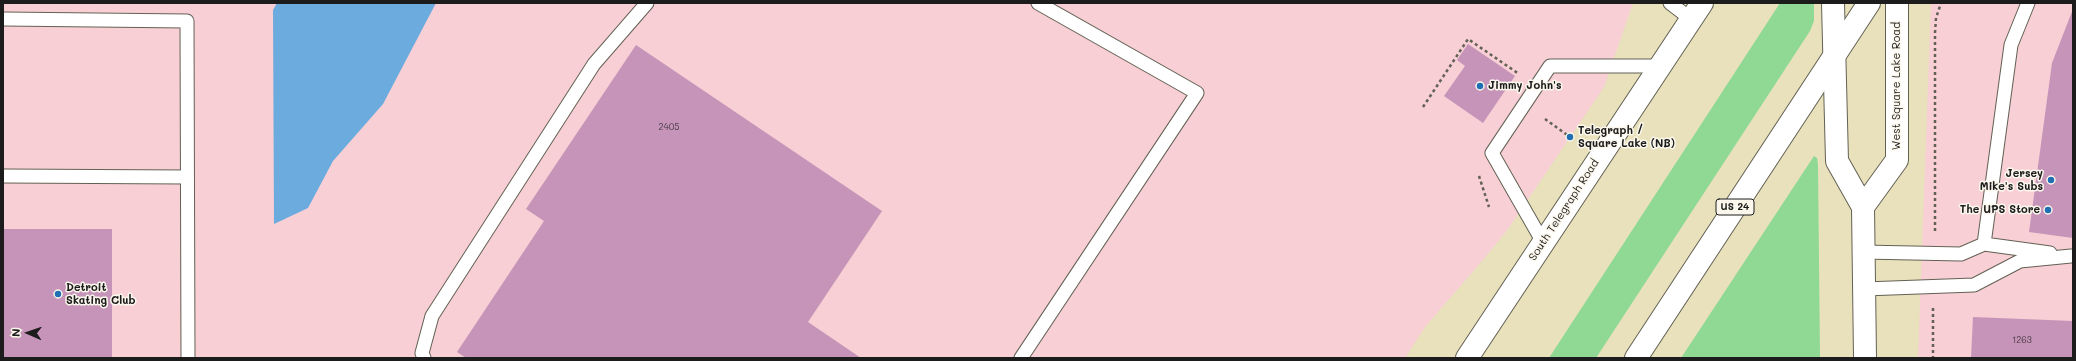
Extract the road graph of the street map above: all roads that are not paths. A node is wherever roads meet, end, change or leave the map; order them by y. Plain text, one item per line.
1 (647, 3) edge
2 (1038, 3) edge
3 (1670, 3) edge
4 (1834, 3) edge
5 (1869, 3) edge
6 (1897, 3) edge
7 (2028, 3) edge
8 (1697, 11) edge
9 (3, 19) edge
10 (1834, 55) junction
11 (1659, 66) junction
12 (3, 176) edge
13 (187, 177) junction
14 (1863, 207) junction
15 (1544, 244) junction
16 (1984, 244) junction
17 (1864, 252) junction
18 (1864, 289) junction
19 (188, 358) edge
20 (424, 358) edge
21 (1021, 358) edge
22 (1467, 358) edge
23 (1636, 358) edge
24 (1864, 358) edge

1 - 20 lane
2 - 21 lane
3 - 8 lane
4 - 10 main road
5 - 10 main road, US 24
6 - 14 main road, West Square Lake Road
7 - 16 lane
8 - 11 main road, South Telegraph Road
9 - 13 lane
10 - 14 main road
10 - 23 main road, US 24
11 - 15 main road, South Telegraph Road
11 - 15 lane
12 - 13 lane
13 - 19 lane
14 - 17 main road
15 - 22 main road, South Telegraph Road
16 - 17 lane
16 - 18 lane
17 - 18 main road
18 - 24 main road

